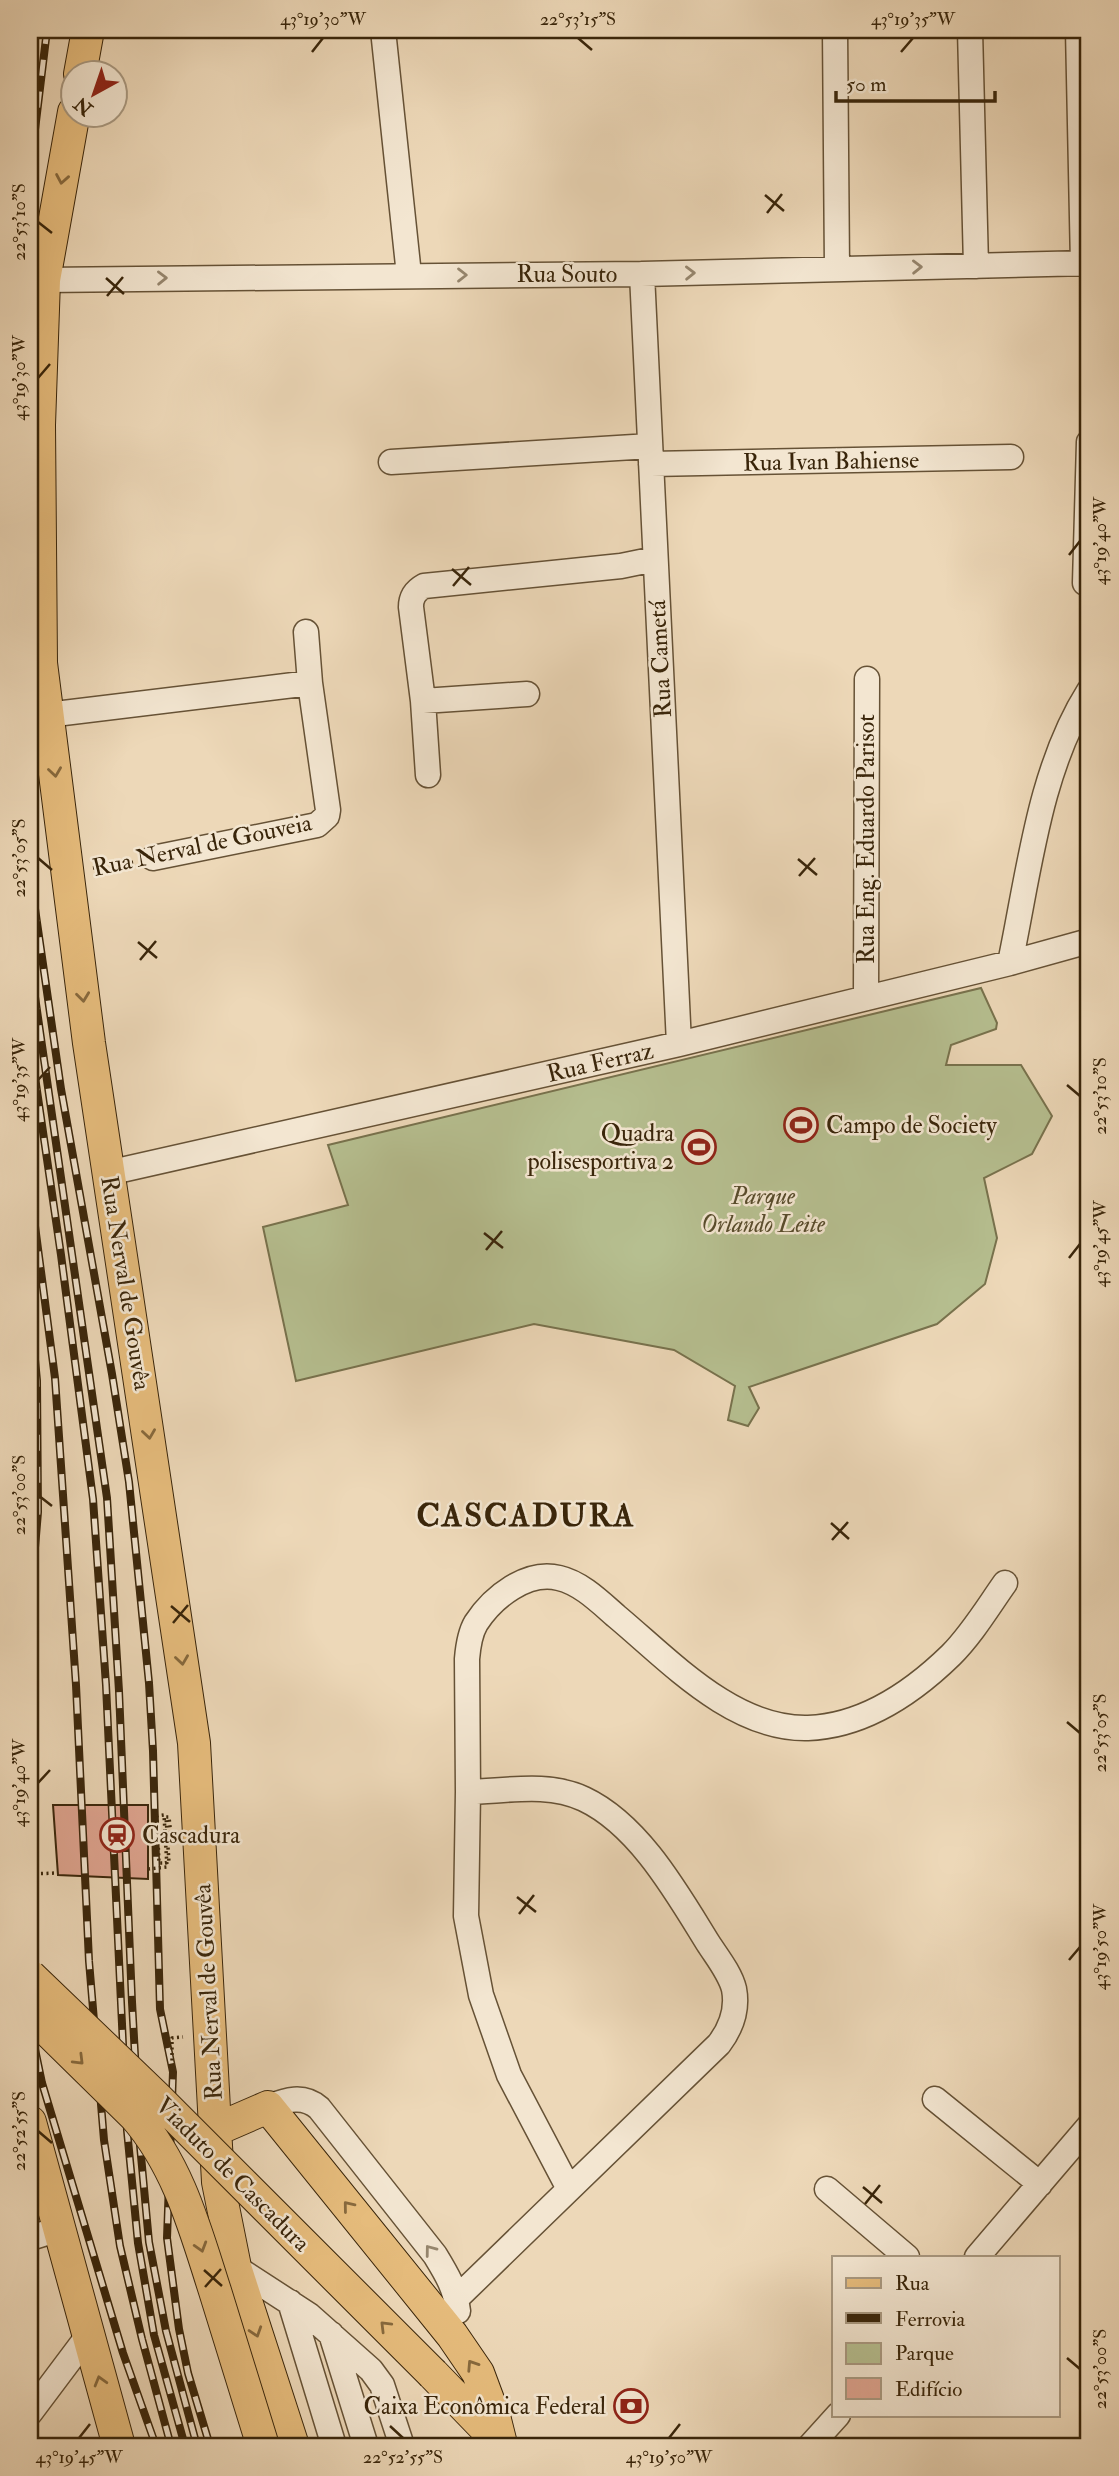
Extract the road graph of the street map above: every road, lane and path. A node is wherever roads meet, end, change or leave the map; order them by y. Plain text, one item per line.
1 (88, 30) edge
2 (383, 30) edge
3 (835, 30) edge
4 (970, 30) edge
5 (1078, 30) edge
6 (83, 60) edge
7 (71, 130) edge
8 (1086, 264) edge
9 (976, 266) junction
10 (837, 269) junction
11 (642, 274) junction
12 (409, 275) junction
13 (44, 280) junction
14 (1089, 442) edge
15 (651, 455) junction
16 (1011, 457) dead end
17 (391, 462) dead end
18 (655, 559) junction
19 (1085, 583) dead end
20 (306, 632) dead end
21 (867, 679) dead end
22 (310, 683) junction
23 (1089, 691) edge
24 (527, 694) dead end
25 (423, 701) junction
26 (47, 715) junction
27 (428, 775) dead end
28 (153, 858) joint
29 (67, 872) junction
30 (1089, 941) edge
31 (1010, 963) junction
32 (866, 999) junction
33 (679, 1044) junction
34 (108, 1173) junction
35 (1005, 1583) dead end
36 (468, 1792) junction
37 (171, 1836) dead end
38 (148, 1869) dead end
39 (57, 1872) dead end
40 (30, 1874) edge
41 (30, 1976) edge
42 (30, 2013) edge
43 (183, 2037) dead end
44 (172, 2077) dead end
45 (935, 2099) dead end
46 (268, 2107) junction
47 (30, 2122) edge
48 (1089, 2126) edge
49 (215, 2130) junction
50 (1040, 2184) junction
51 (569, 2189) junction
52 (827, 2189) dead end
53 (44, 2234) edge
54 (906, 2256) edge
55 (978, 2256) edge
56 (235, 2267) junction
57 (457, 2298) junction
58 (290, 2302) junction
59 (331, 2333) junction
60 (452, 2335) junction
61 (88, 2337) junction
62 (30, 2413) edge
63 (837, 2416) edge
64 (502, 2445) edge
65 (119, 2446) edge
66 (263, 2446) edge
67 (293, 2446) edge
68 (334, 2446) edge
69 (366, 2446) edge
70 (402, 2446) edge
71 (810, 2446) edge

1 - 6 main road
2 - 12 street
3 - 10 street
4 - 9 street
5 - 8 street
7 -> 13 main road, Rua Nerval de Gouvêa
8 - 9 street, Rua Souto
10 -> 9 street, Rua Souto
11 -> 10 street, Rua Souto
12 -> 11 street, Rua Souto
11 - 15 street, Rua Cametá
13 -> 12 street, Rua Souto
13 - 26 main road, Rua Nerval de Gouvêa
14 - 19 street
15 - 16 street, Rua Ivan Bahiense
15 - 17 street, Rua Ivan Bahiense
15 - 18 street, Rua Cametá
18 - 25 street
18 - 33 street, Rua Cametá
20 - 22 street, Rua Nerval de Gouveia
21 - 32 street, Rua Eng. Eduardo Parisot
22 - 26 street
22 - 28 street, Rua Nerval de Gouveia
23 - 31 street
24 - 25 street
25 - 27 street
26 -> 29 main road, Rua Nerval de Gouvêa
28 - 29 path, Rua Nerval de Gouveia
29 -> 34 main road, Rua Nerval de Gouvêa
30 - 31 street, Rua Ferraz
31 - 32 street, Rua Ferraz
32 - 33 street, Rua Ferraz
33 - 34 street, Rua Ferraz
34 -> 49 main road, Rua Nerval de Gouvêa
35 - 36 street
36 - 51 street
36 - 51 street
37 - 38 path, bridge
39 - 40 path
64 -> 41 main road, Viaduto de Cascadura, bridge
42 -> 66 main road, Viaduto de Cascadura, bridge
43 - 44 path, bridge
45 - 50 street
46 - 49 main road
57 -> 46 street
60 -> 46 main road
47 - 53 main road
48 - 50 street
49 - 56 main road, Rua Nerval de Gouvêa
50 - 55 street
51 - 57 street
52 - 54 street
53 - 61 main road
56 - 58 street
56 -> 67 main road, Rua Nerval de Gouvêa
57 - 60 street
58 - 59 street
58 - 68 street
59 - 69 street
59 - 70 street
64 -> 60 main road
61 - 62 street
65 -> 61 main road
63 - 71 street

